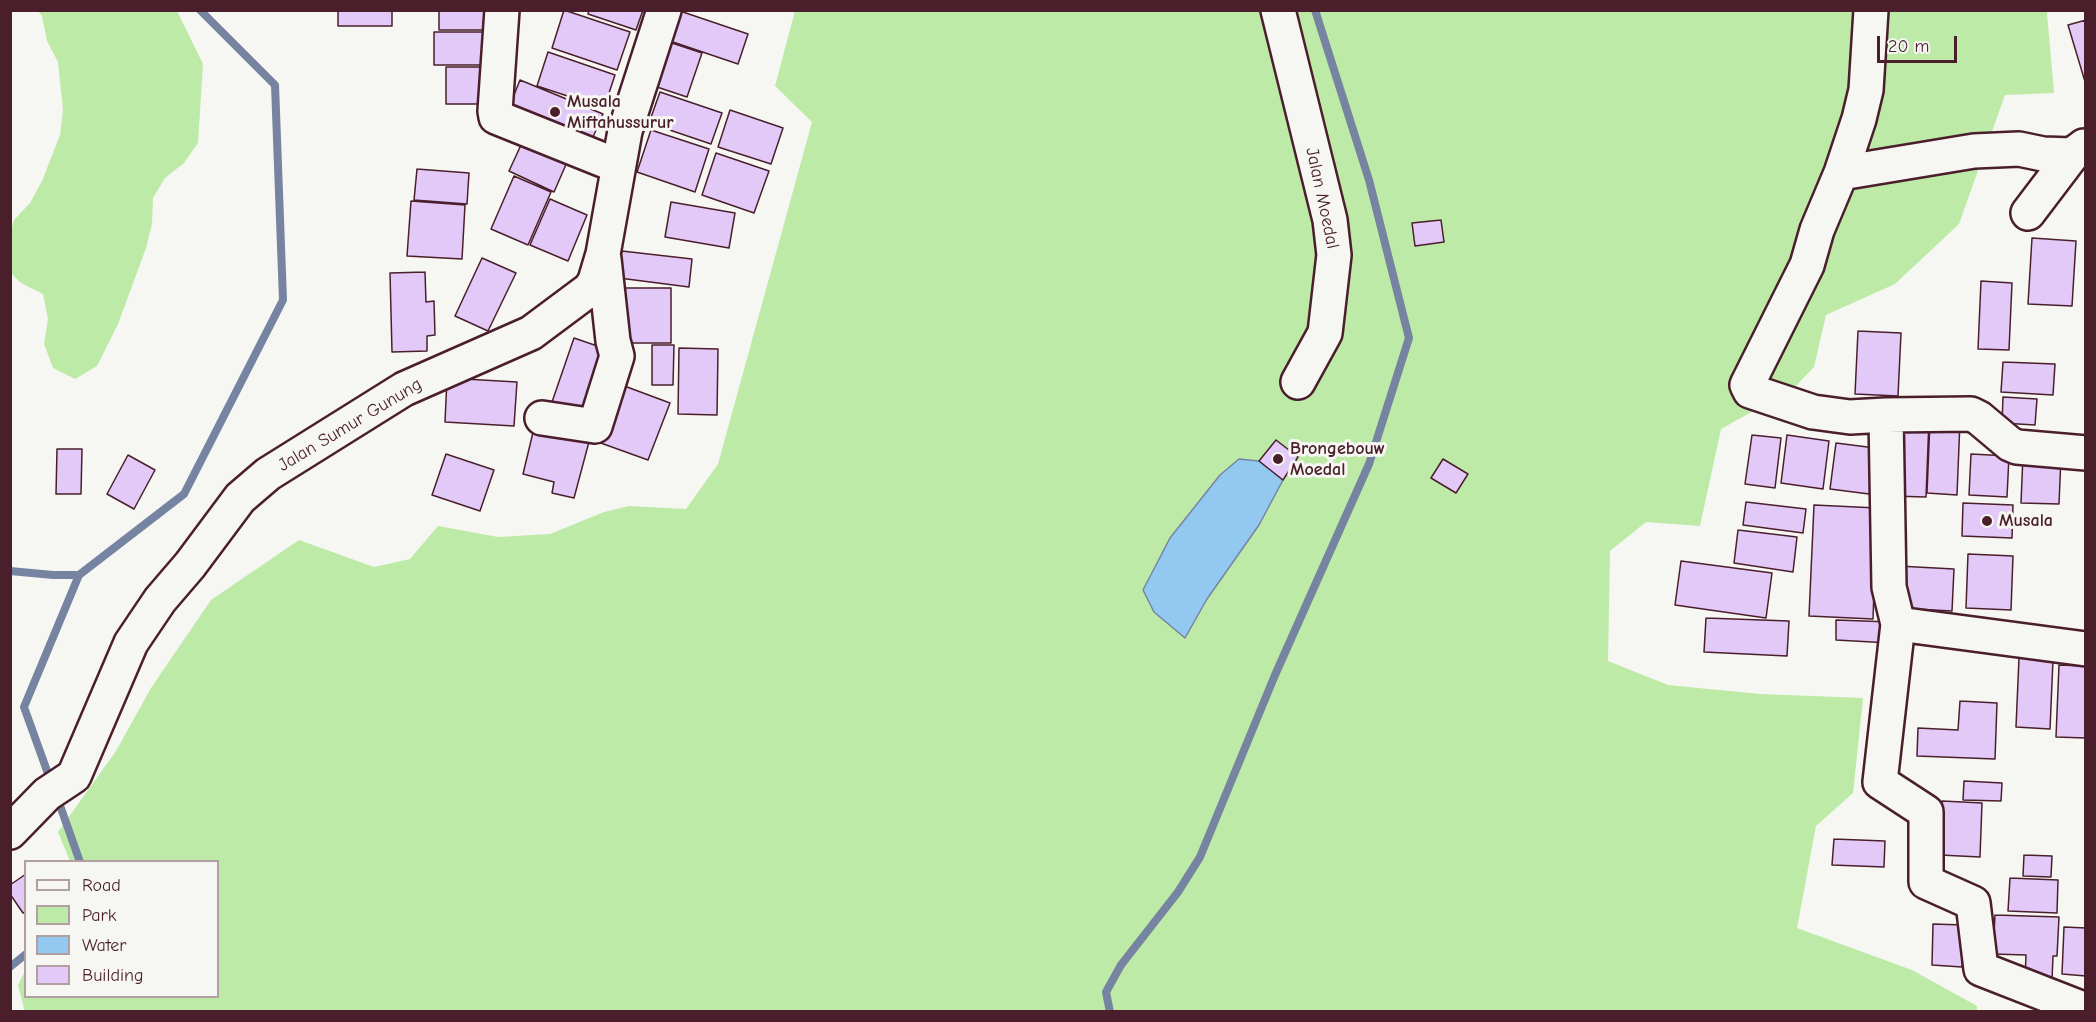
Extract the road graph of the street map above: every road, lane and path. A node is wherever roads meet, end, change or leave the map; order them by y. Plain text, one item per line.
1 (502, 10) edge
2 (664, 10) edge
3 (1278, 10) edge
4 (1871, 10) edge
5 (2079, 150) edge
6 (618, 166) junction
7 (1841, 173) junction
8 (2028, 213) dead end
9 (603, 254) junction
10 (1298, 382) dead end
11 (1886, 415) junction
12 (542, 418) dead end
13 (2085, 453) edge
14 (1899, 624) junction
15 (2085, 650) edge
16 (10, 832) edge
17 (2085, 1010) edge

1 - 6 street
2 - 6 street, Jalan Sumur Gunung
3 - 10 street, Jalan Moedal
4 - 7 street
5 - 7 street
5 - 8 street
6 - 9 street, Jalan Sumur Gunung
7 - 11 street
9 - 12 street
9 - 16 street, Jalan Sumur Gunung
11 - 13 street
11 - 14 street
14 - 15 street
14 - 17 street

